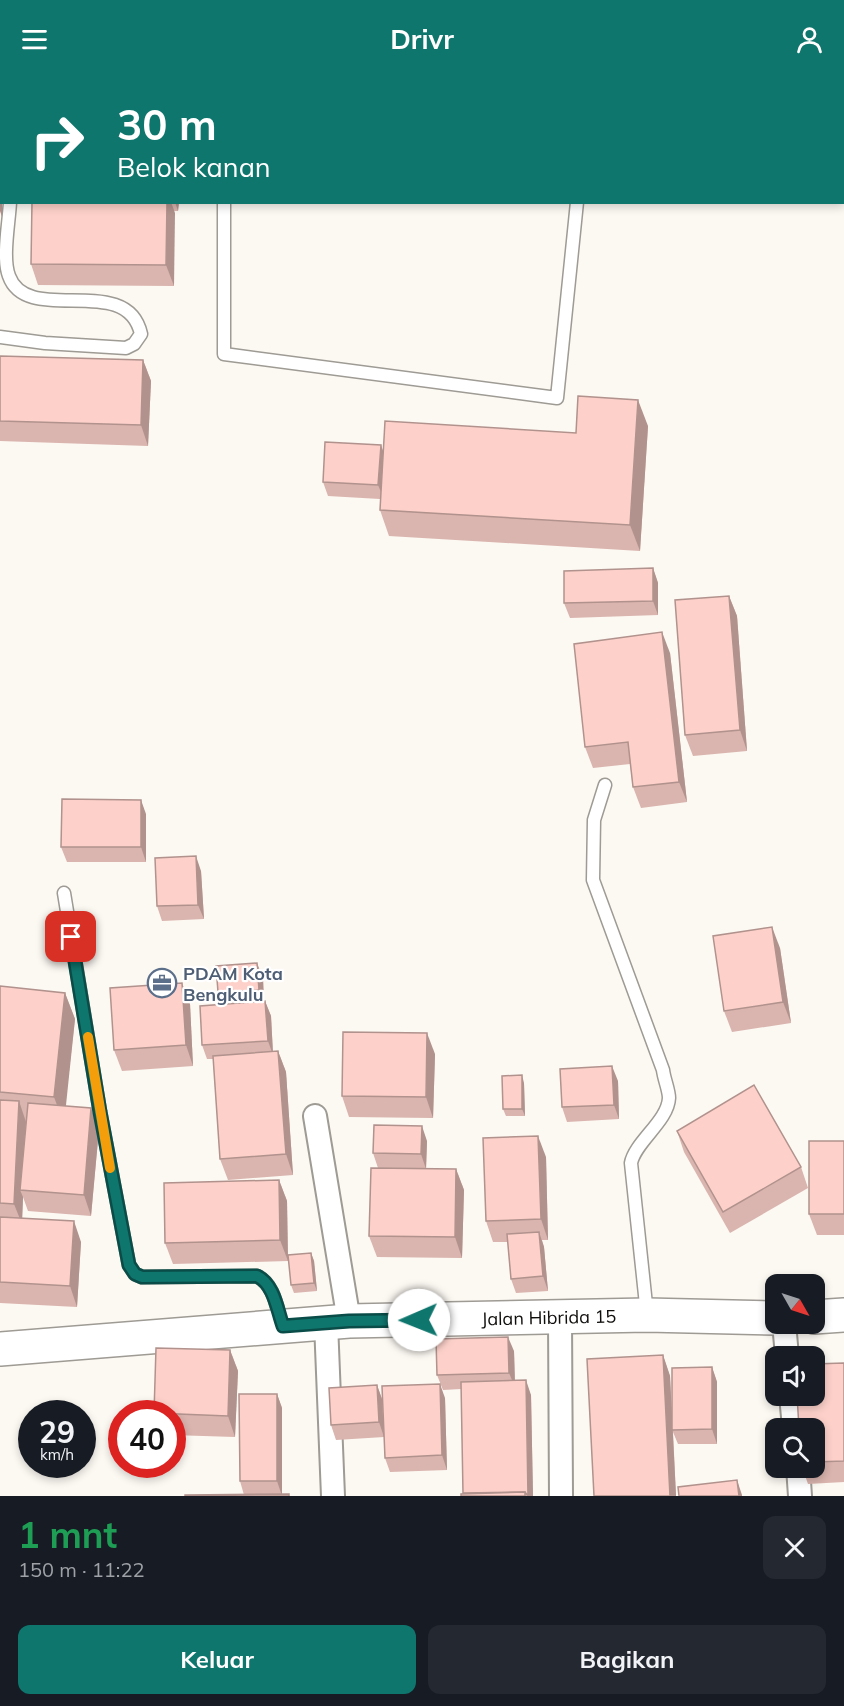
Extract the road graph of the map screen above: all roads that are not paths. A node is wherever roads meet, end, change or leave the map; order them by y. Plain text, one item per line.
1 (10, 204) edge
2 (224, 204) edge
3 (576, 204) edge
4 (0, 337) edge
5 (604, 785) dead end
6 (64, 893) dead end
7 (315, 1116) dead end
8 (647, 1315) junction
9 (844, 1315) edge
10 (825, 1316) edge
11 (560, 1318) junction
12 (765, 1318) edge
13 (337, 1322) junction
14 (283, 1326) junction
15 (0, 1349) edge
16 (799, 1478) edge
17 (333, 1496) edge
18 (561, 1496) edge
19 (800, 1496) edge

1 - 4 lane
2 - 3 lane
5 - 8 lane
6 - 14 lane
7 - 13 street
8 - 11 street, Jalan Hibrida 15
8 - 12 street, Jalan Hibrida 15
9 - 10 street
11 - 13 street, Jalan Hibrida 15
11 - 18 street
13 - 14 street, Jalan Hibrida 15
13 - 17 street
14 - 15 street, Jalan Hibrida 15
16 - 19 street

